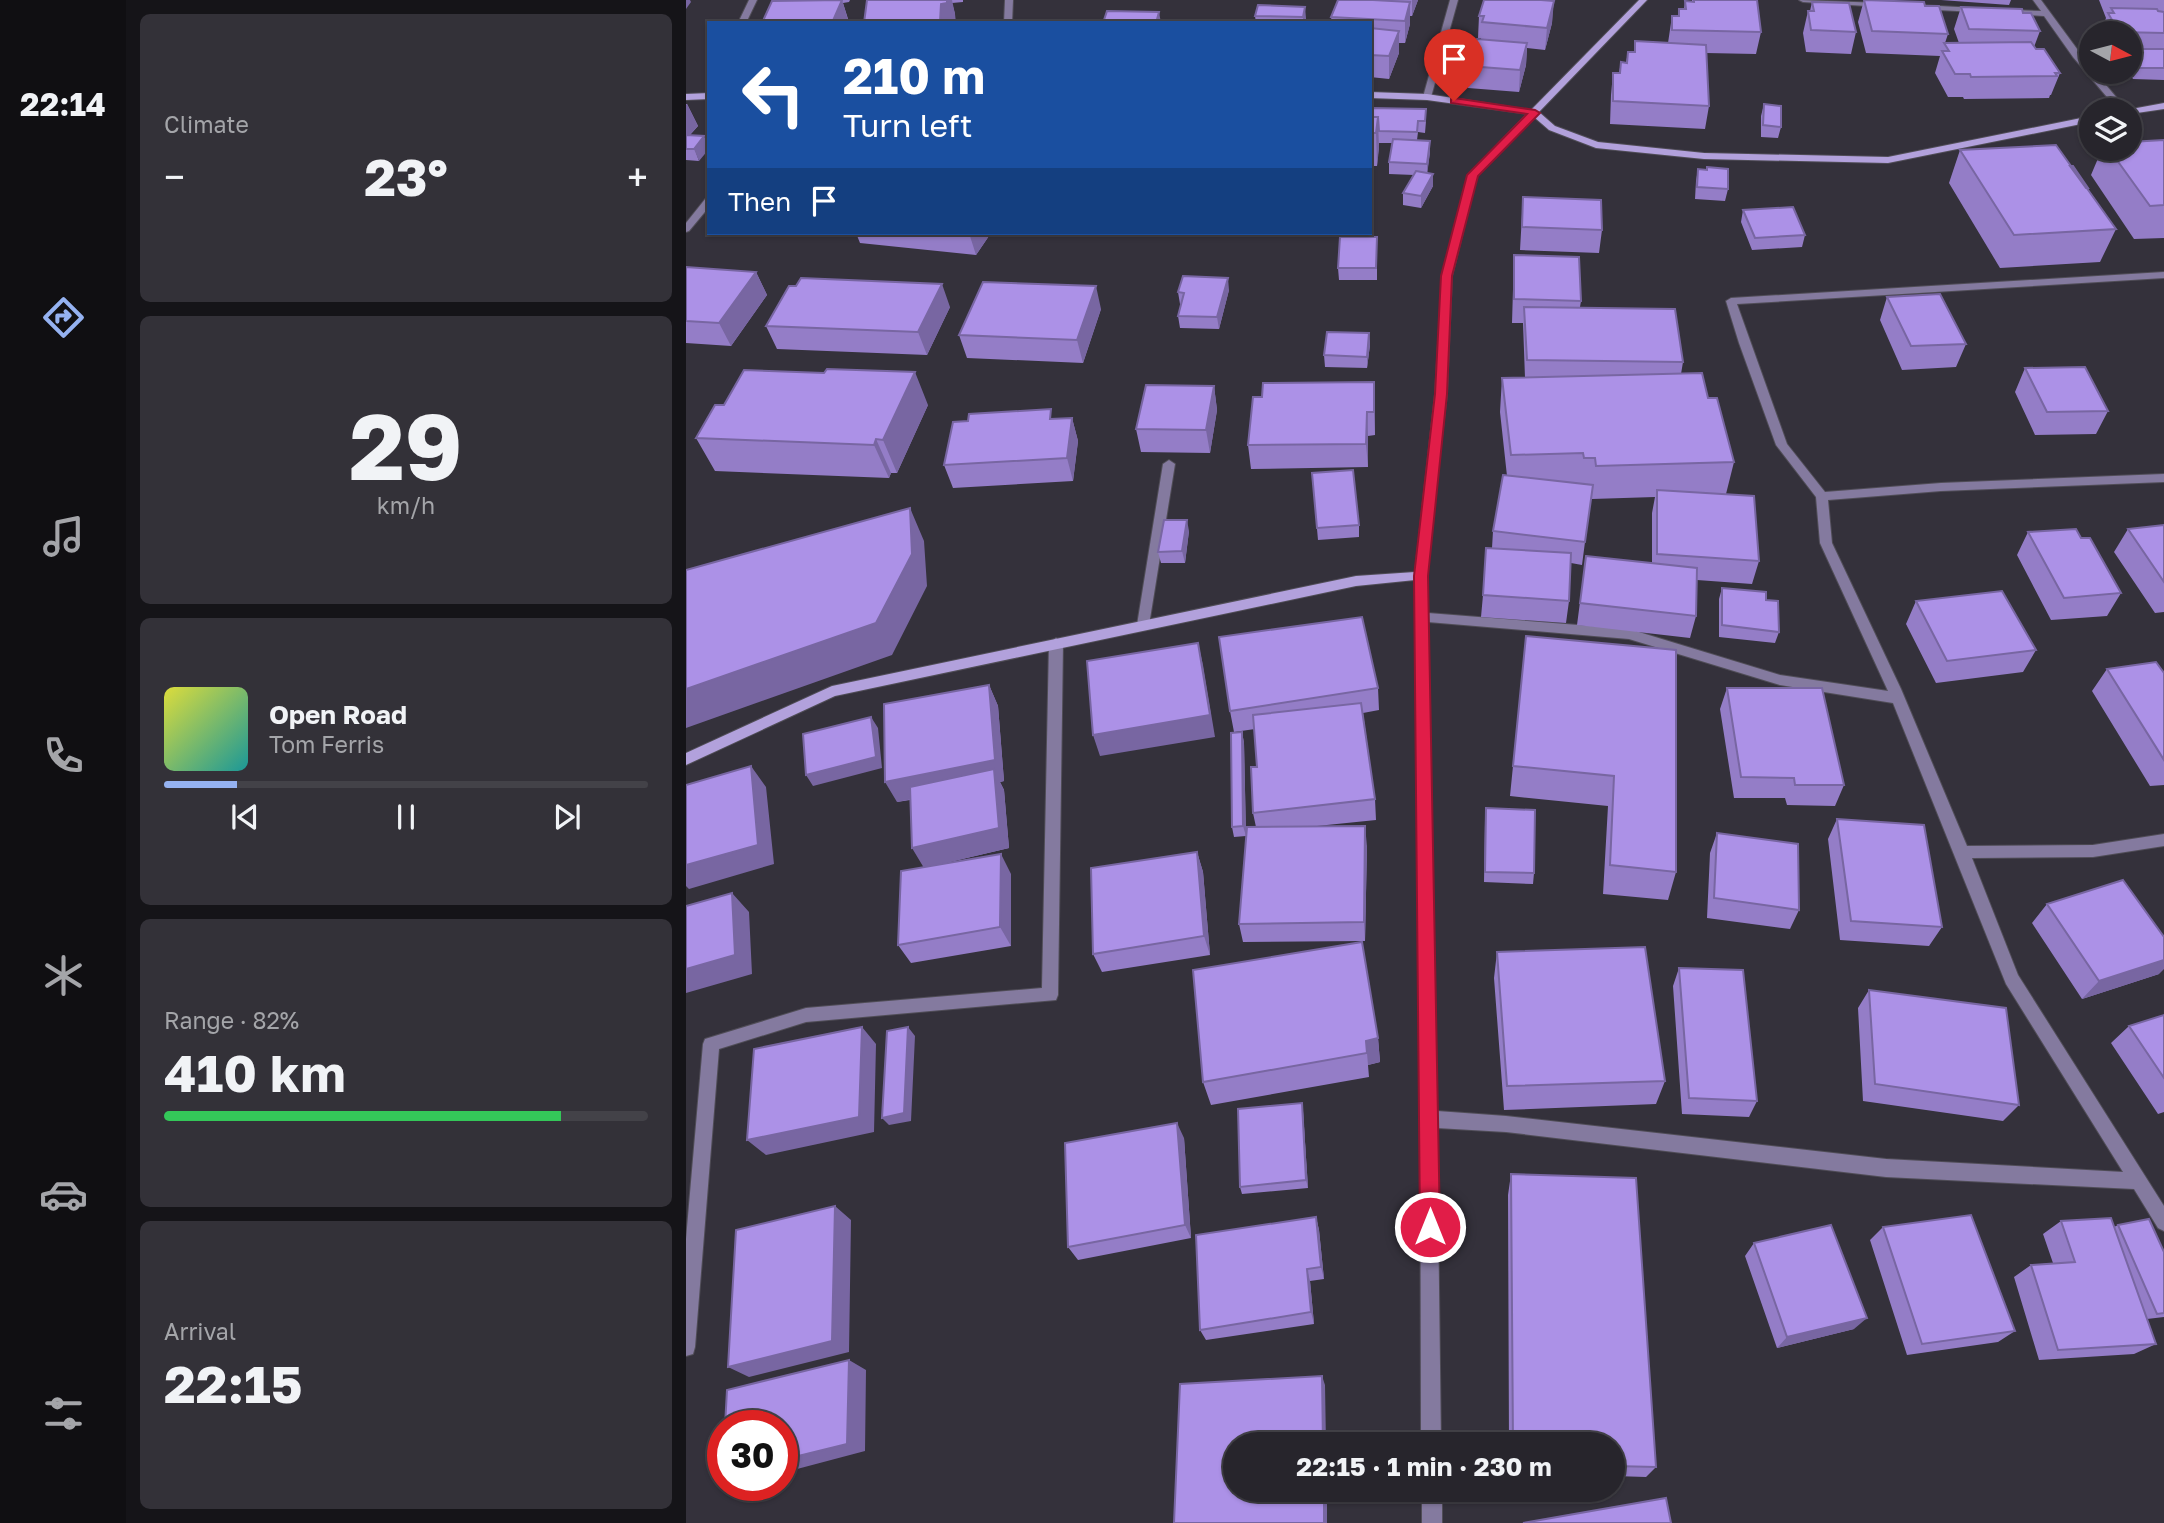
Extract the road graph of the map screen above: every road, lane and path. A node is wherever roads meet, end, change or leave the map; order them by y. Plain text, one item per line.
1 (753, 0) edge
2 (1009, 0) edge
3 (1454, 0) edge
4 (1643, 0) edge
5 (1803, 0) edge
6 (2037, 0) edge
7 (1892, 5) edge
8 (1906, 6) edge
9 (1989, 11) edge
10 (2003, 12) edge
11 (2044, 14) junction
12 (742, 21) edge
13 (1008, 21) edge
14 (707, 95) edge
15 (1372, 95) edge
16 (686, 97) edge
17 (1427, 97) junction
18 (2113, 98) edge
19 (2164, 106) edge
20 (2142, 109) edge
21 (1535, 113) junction
22 (2079, 121) edge
23 (707, 203) edge
24 (686, 229) edge
25 (2164, 275) edge
26 (1169, 464) dead end
27 (2164, 478) edge
28 (1822, 496) junction
29 (1421, 576) junction
30 (1421, 617) junction
31 (1143, 625) junction
32 (1056, 643) junction
33 (1897, 698) junction
34 (686, 759) edge
35 (2164, 840) edge
36 (1962, 852) junction
37 (1429, 1118) junction
38 (2137, 1181) junction
39 (2164, 1222) edge
40 (686, 1347) edge
41 (1431, 1432) edge
42 (1432, 1502) edge
43 (1432, 1523) edge

1 - 12 street
2 - 13 street
3 - 17 street
4 - 21 street
5 - 7 street
6 - 11 street
8 - 9 street
10 - 11 street
11 - 18 street
14 - 16 street
15 - 17 street
17 - 21 street
19 - 20 street
21 - 22 street
21 - 29 street
23 - 24 street
25 - 28 street
26 - 31 street
27 - 28 street
28 - 33 street
29 - 30 street
29 - 31 street
30 - 33 street
30 - 37 street
31 - 32 street
32 - 34 street
32 - 40 street
33 - 36 street
35 - 36 street
36 - 38 street
37 - 38 street
37 - 41 street
38 - 39 street
42 - 43 street

